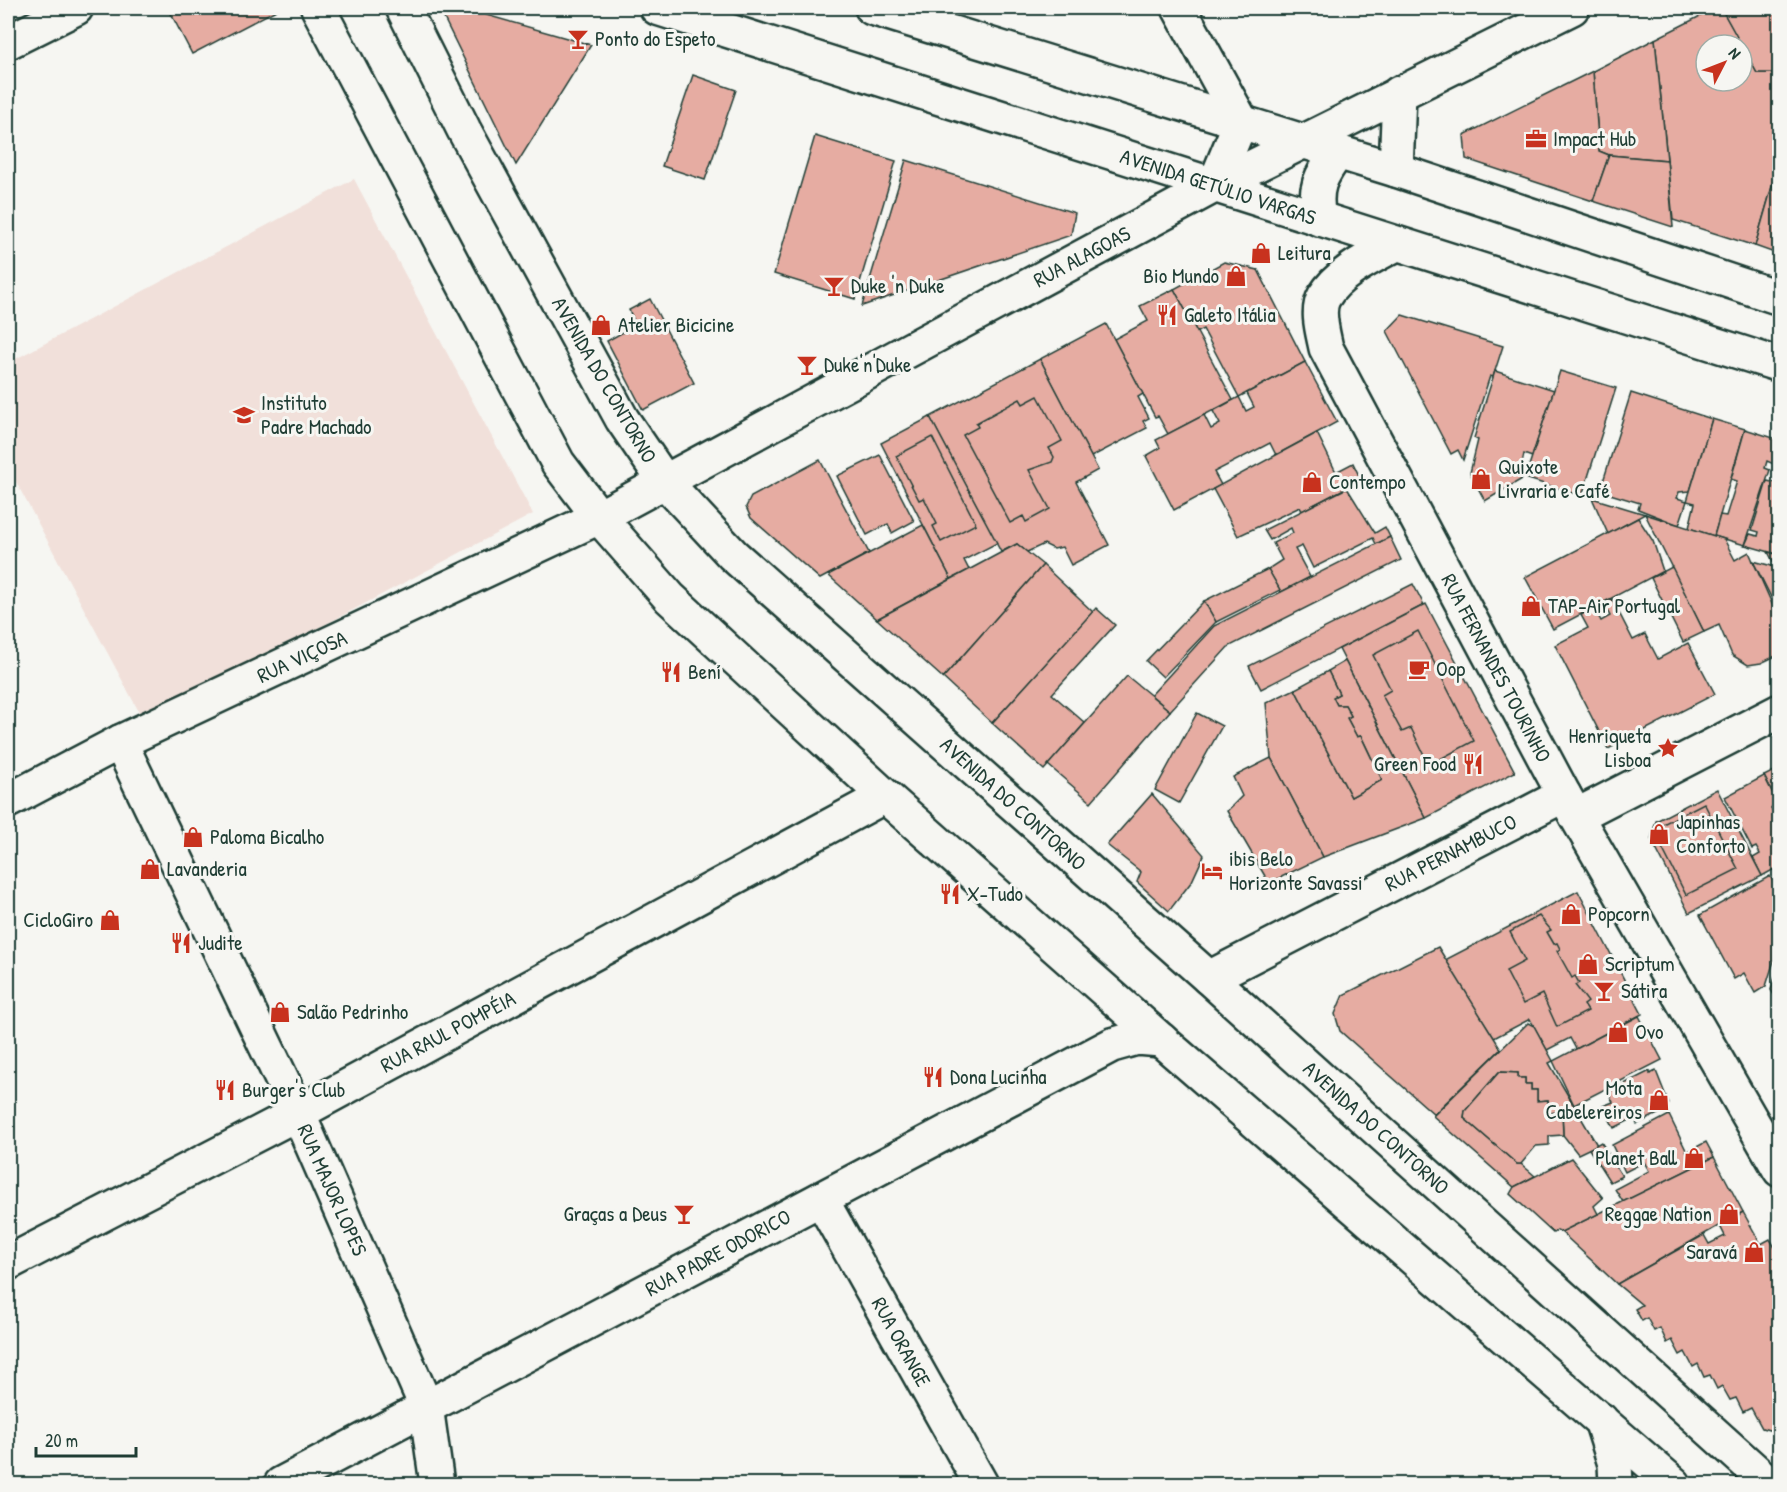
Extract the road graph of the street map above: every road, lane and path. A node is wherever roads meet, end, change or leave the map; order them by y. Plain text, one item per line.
1 (76, 8) edge
2 (318, 8) edge
3 (657, 8) edge
4 (872, 8) edge
5 (1179, 8) edge
6 (1572, 8) edge
7 (414, 16) edge
8 (8, 42) edge
9 (1399, 93) junction
10 (1241, 121) junction
11 (1304, 141) junction
12 (1338, 152) junction
13 (1396, 170) junction
14 (1214, 186) junction
15 (1319, 219) junction
16 (1396, 244) junction
17 (1779, 298) edge
18 (1779, 365) edge
19 (665, 483) junction
20 (598, 517) junction
21 (1779, 711) edge
22 (120, 742) junction
23 (885, 796) junction
24 (8, 801) edge
25 (1570, 805) junction
26 (1209, 978) junction
27 (1161, 1040) junction
28 (298, 1113) junction
29 (1779, 1170) edge
30 (821, 1199) junction
31 (8, 1263) edge
32 (426, 1406) junction
33 (1600, 1419) junction
34 (439, 1476) edge
35 (1765, 1479) edge
36 (281, 1485) edge
37 (981, 1485) edge
38 (1616, 1485) edge
39 (1674, 1485) edge

1 - 8 street
2 - 20 street
3 - 14 street, AVENIDA GETÚLIO VARGAS
4 - 10 street
5 - 10 street
6 - 9 street, RUA ALAGOAS
7 - 19 street, AVENIDA DO CONTORNO
9 - 11 street, RUA ALAGOAS
9 - 13 street
10 - 11 street
10 - 14 street
11 - 12 street
11 - 14 street, RUA ALAGOAS
12 - 13 street
12 - 15 street
13 - 17 street
14 - 15 street, AVENIDA GETÚLIO VARGAS
14 - 19 street, RUA ALAGOAS
15 - 16 street, AVENIDA GETÚLIO VARGAS
16 - 18 street, AVENIDA GETÚLIO VARGAS
16 - 25 street, RUA FERNANDES TOURINHO
19 - 20 street, RUA ALAGOAS
19 - 26 street, AVENIDA DO CONTORNO
20 - 22 street, RUA VIÇOSA
20 - 23 street
21 - 25 street, RUA PERNAMBUCO
22 - 24 street, RUA VIÇOSA
22 - 28 street, RUA MAJOR LOPES
23 - 27 street
23 - 28 street, RUA RAUL POMPÉIA
25 - 26 street, RUA PERNAMBUCO
25 - 29 street, RUA FERNANDES TOURINHO
26 - 35 street, AVENIDA DO CONTORNO
27 - 30 street, RUA PADRE ODORICO
27 - 33 street
28 - 31 street, RUA RAUL POMPÉIA
28 - 32 street, RUA MAJOR LOPES
30 - 32 street, RUA PADRE ODORICO
30 - 37 street, RUA ORANGE
32 - 34 street, RUA MAJOR LOPES
32 - 36 street, RUA PADRE ODORICO
33 - 38 street
33 - 39 street

